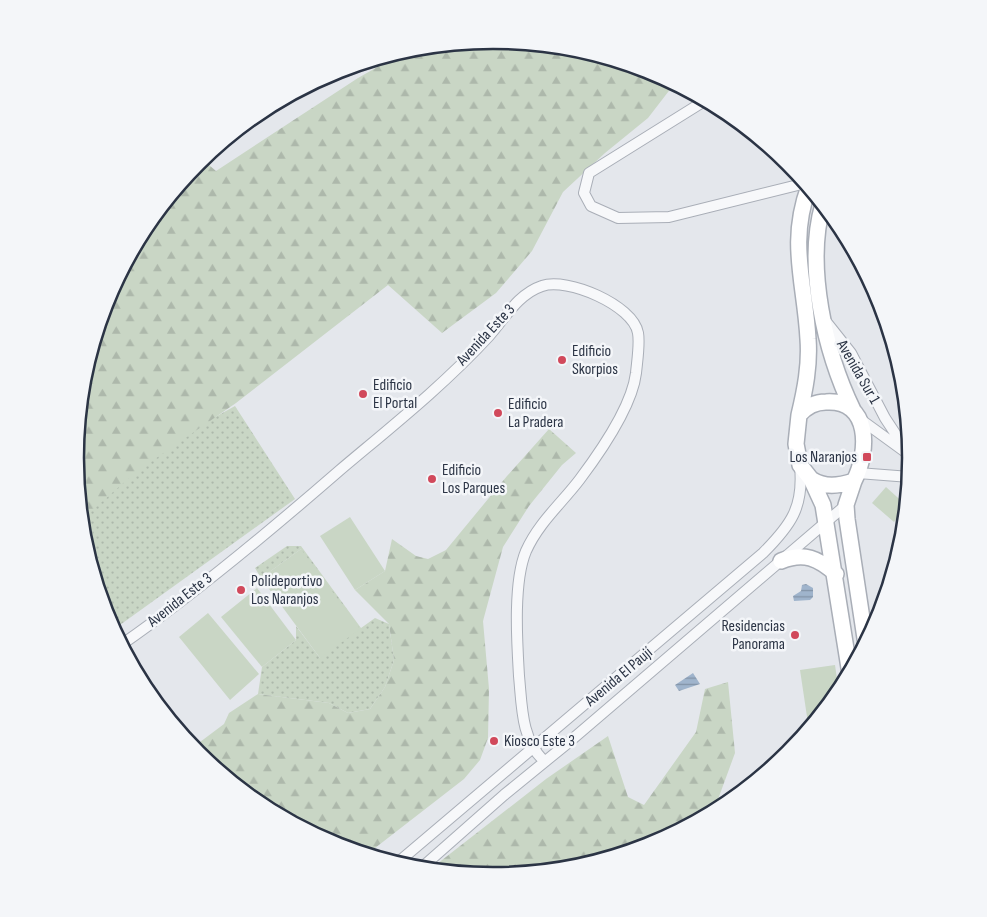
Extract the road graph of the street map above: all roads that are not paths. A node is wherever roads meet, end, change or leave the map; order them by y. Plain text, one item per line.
1 (699, 104) edge
2 (799, 185) edge
3 (807, 194) edge
4 (821, 212) edge
5 (824, 318) junction
6 (799, 415) junction
7 (857, 415) junction
8 (903, 446) edge
9 (903, 451) edge
10 (800, 465) junction
11 (856, 477) junction
12 (902, 477) edge
13 (811, 479) junction
14 (846, 504) junction
15 (826, 522) junction
16 (781, 561) junction
17 (836, 574) junction
18 (864, 633) edge
19 (126, 641) edge
20 (848, 662) edge
21 (532, 750) junction
22 (544, 761) junction
23 (404, 858) edge
24 (427, 863) edge

1 - 2 street
3 - 6 main road
4 - 5 main road
5 - 7 main road
5 - 8 street, Avenida Sur 1
6 - 7 main road
6 - 10 main road
7 - 9 street, Avenida Sur 1
7 - 11 main road
10 - 13 main road
10 - 21 street, Avenida El Paují
11 - 12 street
11 - 13 main road
11 - 14 main road
13 - 15 main road
14 - 15 street, Avenida El Paují
14 - 18 main road
15 - 16 street, Avenida El Paují
15 - 17 main road
16 - 17 main road
16 - 22 street, Avenida El Paují
17 - 20 main road
19 - 21 street, Avenida Este 3
21 - 22 street
21 - 23 street, Avenida El Paují
22 - 24 street, Avenida El Paují

